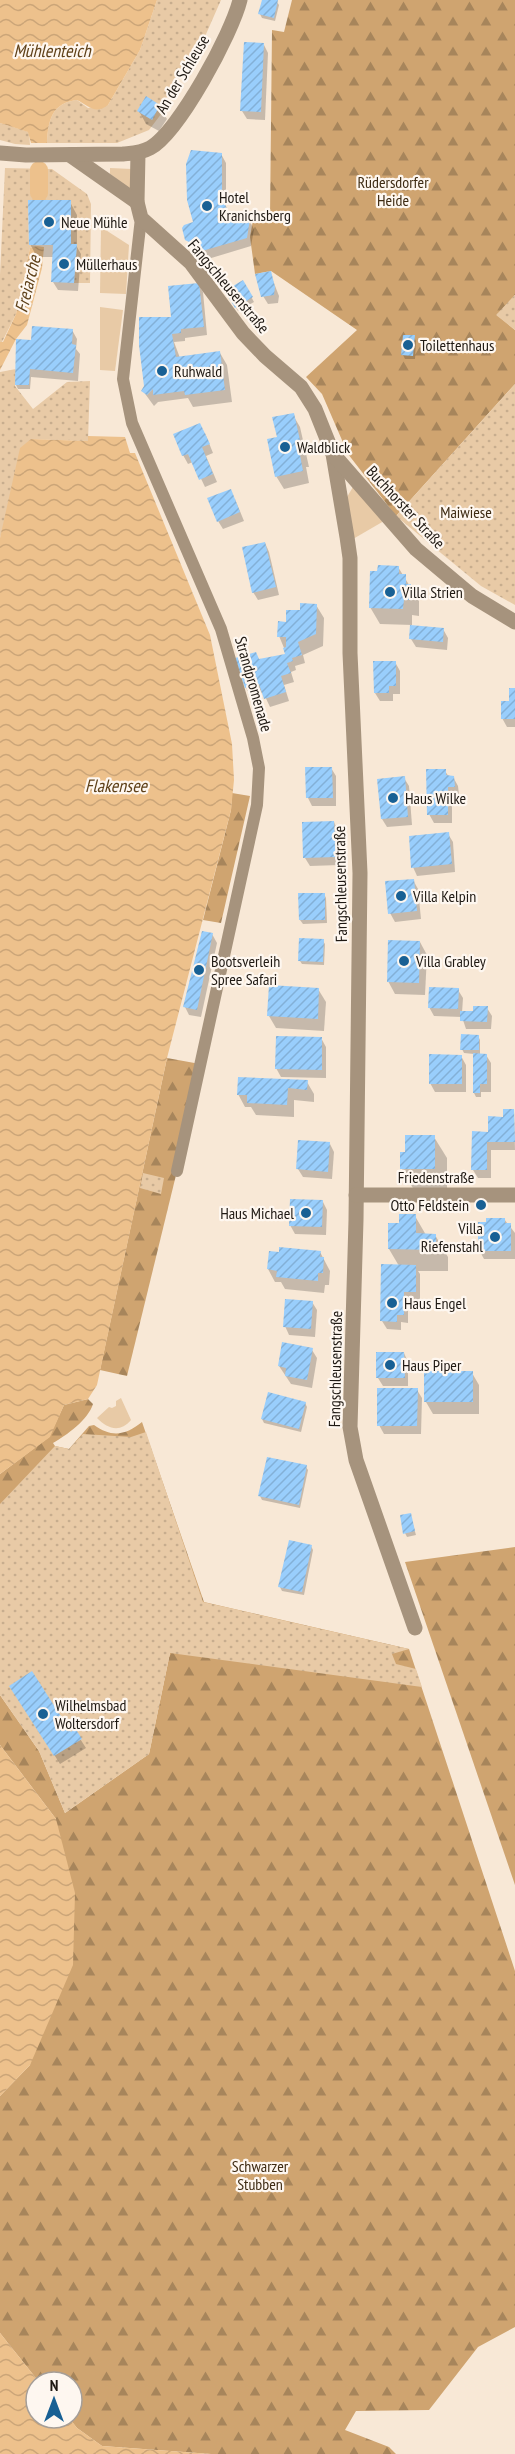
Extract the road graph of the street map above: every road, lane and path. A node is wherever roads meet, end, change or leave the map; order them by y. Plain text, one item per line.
1 (240, 0) edge
2 (0, 153) edge
3 (138, 153) junction
4 (63, 155) junction
5 (139, 210) junction
6 (333, 454) junction
7 (515, 622) edge
8 (177, 1171) dead end
9 (356, 1195) junction
10 (515, 1195) edge
11 (415, 1628) dead end

1 - 3 street, An der Schleuse
2 - 4 street
3 - 4 street
3 - 5 street
4 - 5 street
5 - 6 street, Fangschleusenstraße
5 - 8 street, Strandpromenade
6 - 7 street, Buchhorster Straße
6 - 9 street, Fangschleusenstraße
9 - 10 street, Friedenstraße
9 - 11 street, Fangschleusenstraße

